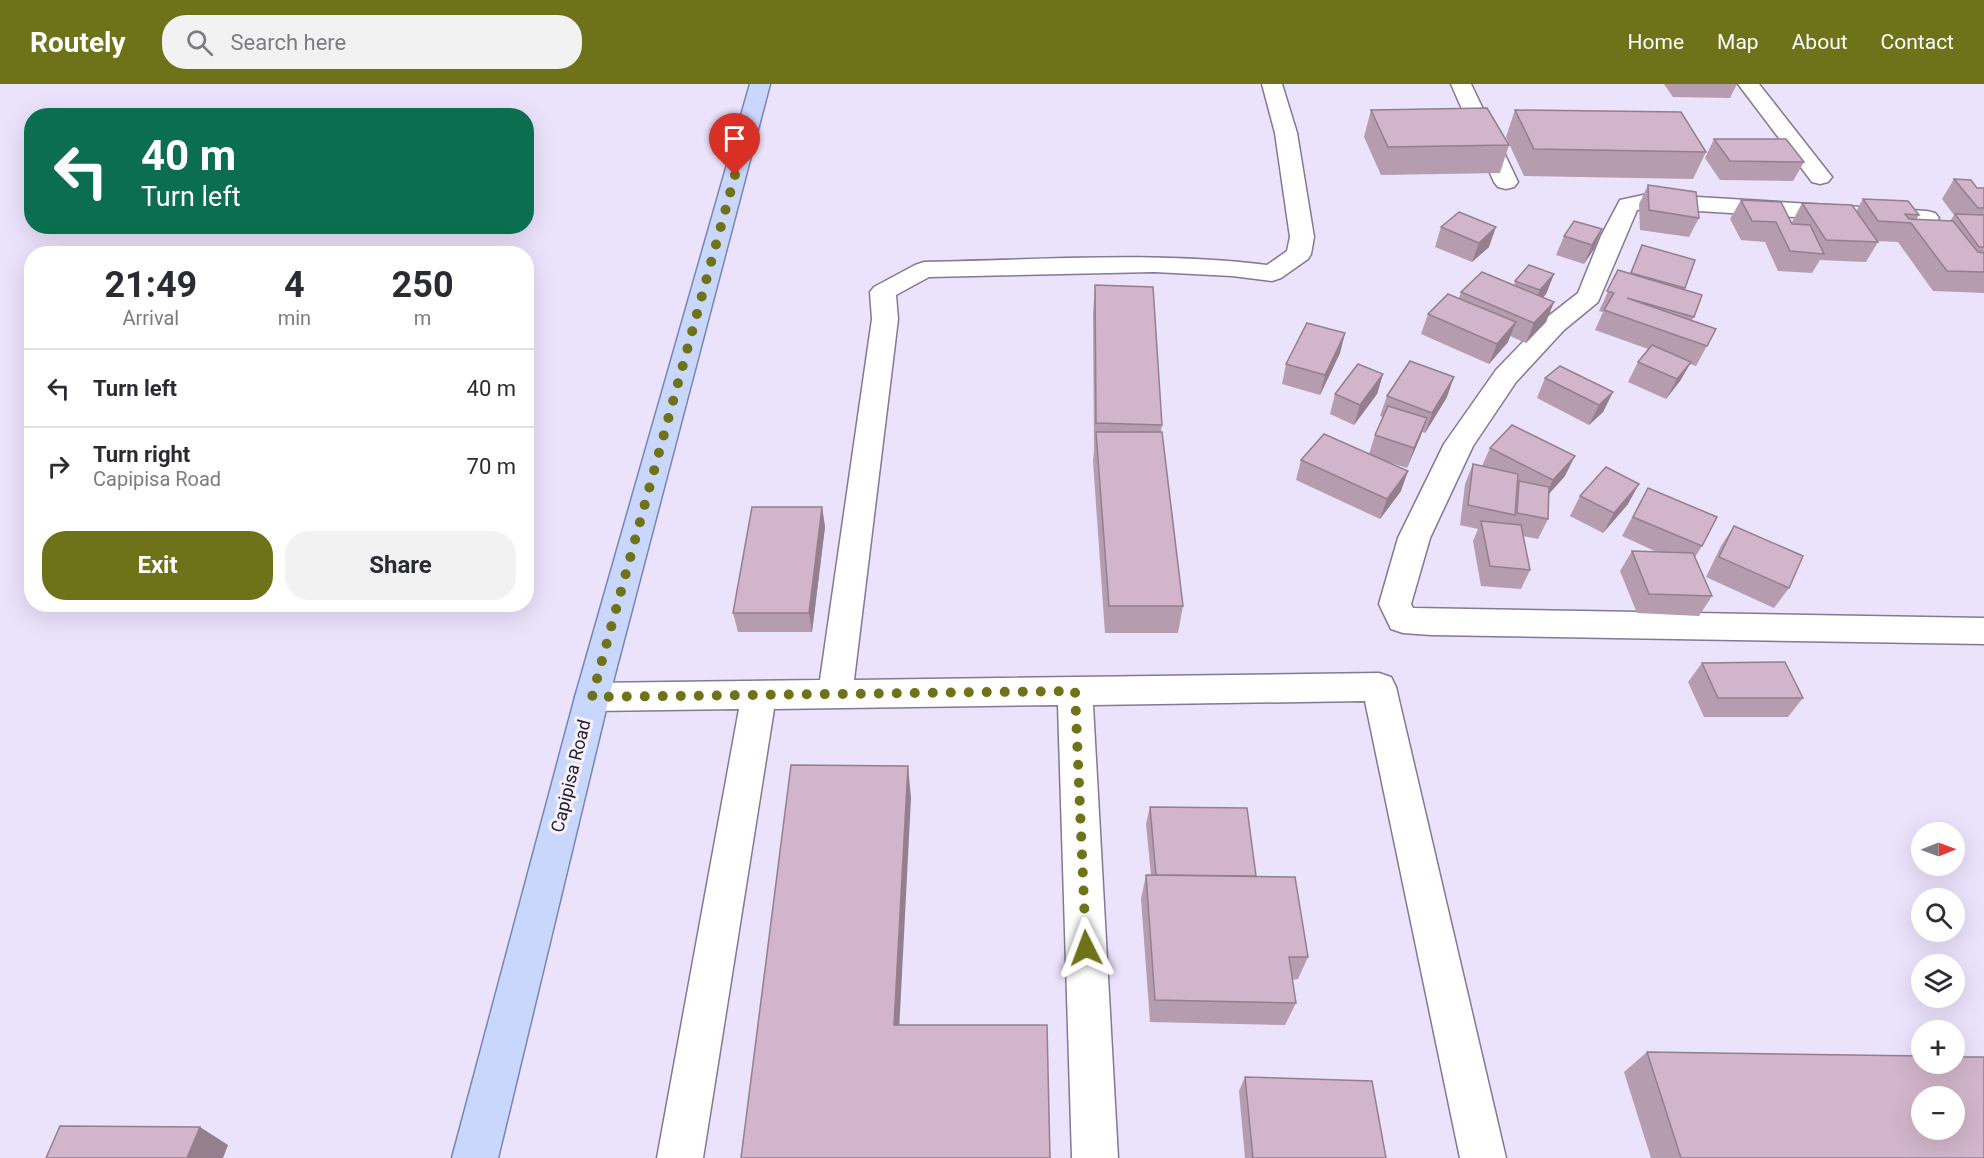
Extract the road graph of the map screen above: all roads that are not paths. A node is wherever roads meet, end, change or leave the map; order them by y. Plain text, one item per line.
1 (760, 84) edge
2 (1272, 84) edge
3 (1461, 84) edge
4 (1748, 84) edge
5 (1820, 177) dead end
6 (1506, 182) dead end
7 (1927, 218) edge
8 (1984, 631) edge
9 (1075, 691) junction
10 (835, 694) junction
11 (759, 695) junction
12 (592, 697) junction
13 (475, 1158) edge
14 (680, 1158) edge
15 (1095, 1158) edge
16 (1483, 1158) edge

1 - 12 main road, Capipisa Road
2 - 10 street
3 - 6 street
4 - 5 street
7 - 8 street
9 - 10 street
9 - 15 street
9 - 16 street
10 - 11 street
11 - 12 street
11 - 14 street
12 - 13 main road, Capipisa Road

